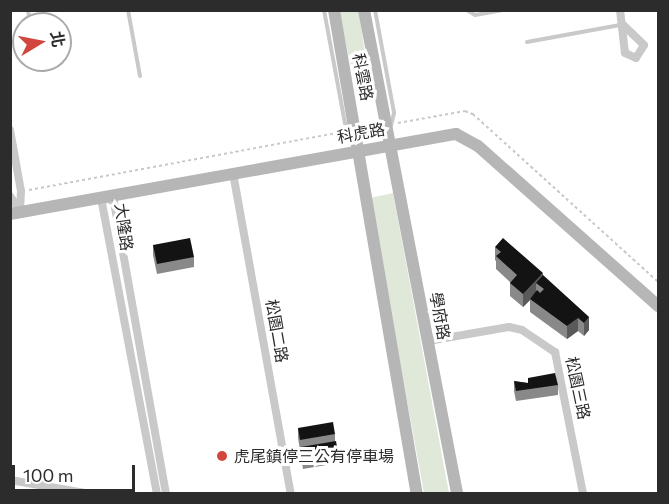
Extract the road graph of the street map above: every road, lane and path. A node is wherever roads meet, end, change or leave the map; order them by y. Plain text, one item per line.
1 (128, 10) edge
2 (324, 10) edge
3 (334, 10) edge
4 (364, 10) edge
5 (375, 10) edge
6 (467, 10) edge
7 (503, 10) edge
8 (620, 10) edge
9 (623, 25) joint
10 (527, 42) dead end
11 (140, 76) dead end
12 (10, 130) edge
13 (390, 145) junction
14 (357, 151) junction
15 (233, 173) junction
16 (10, 196) edge
17 (105, 196) junction
18 (15, 213) edge
19 (658, 306) edge
20 (428, 341) junction
21 (10, 480) edge
22 (91, 494) edge
23 (157, 494) edge
24 (166, 494) edge
25 (291, 494) edge
26 (417, 494) edge
27 (457, 494) edge
28 (583, 494) edge

1 - 11 lane
2 - 14 lane
3 - 14 street, 科雲路
4 - 13 street, 科雲路
5 - 13 lane
6 - 7 lane
8 - 9 street
9 - 10 lane
12 - 18 street
13 - 14 street, 科虎路
13 - 19 street, 科虎路
13 - 20 street, 學府路
14 - 15 street, 科虎路
14 - 26 street
15 - 17 street, 科虎路
15 - 25 street, 松園二路
16 - 18 street
17 - 18 street, 科虎路
17 - 23 street, 大隆路
17 - 24 street, 大隆路
20 - 27 street, 學府路
20 - 28 street, 松園三路
21 - 22 street

